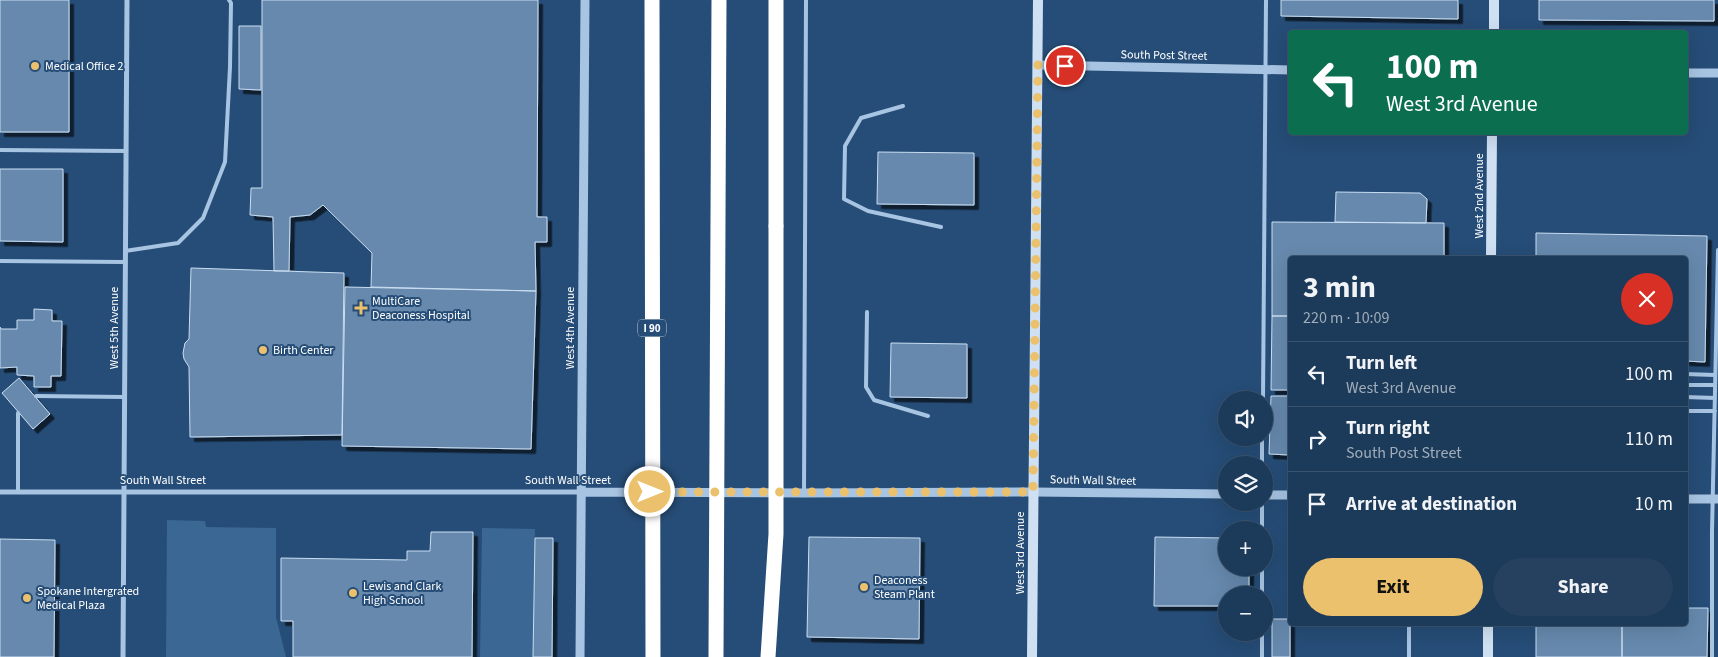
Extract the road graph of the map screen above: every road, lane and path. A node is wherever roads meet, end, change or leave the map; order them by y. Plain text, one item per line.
1 (127, 0) edge
2 (229, 0) edge
3 (585, 0) edge
4 (652, 0) edge
5 (719, 0) edge
6 (776, 0) edge
7 (806, 0) edge
8 (1038, 0) edge
9 (1266, 0) edge
10 (1494, 0) edge
11 (1494, 30) edge
12 (1038, 65) junction
13 (1266, 69) junction
14 (1288, 70) edge
15 (1688, 73) edge
16 (1718, 73) edge
17 (903, 106) dead end
18 (1492, 135) edge
19 (0, 150) edge
20 (126, 151) junction
21 (941, 227) dead end
22 (1718, 250) edge
23 (125, 251) junction
24 (1492, 256) edge
25 (0, 261) edge
26 (125, 262) junction
27 (1718, 298) edge
28 (867, 312) dead end
29 (1717, 366) edge
30 (1688, 374) edge
31 (1715, 375) junction
32 (1688, 385) edge
33 (1715, 385) junction
34 (1263, 391) edge
35 (36, 396) dead end
36 (124, 397) junction
37 (1688, 397) edge
38 (1715, 398) junction
39 (1688, 411) edge
40 (1714, 411) junction
41 (18, 413) dead end
42 (928, 416) dead end
43 (1716, 431) edge
44 (0, 492) edge
45 (18, 492) junction
46 (582, 492) junction
47 (1033, 492) junction
48 (123, 493) junction
49 (804, 493) junction
50 (1218, 494) edge
51 (1273, 495) edge
52 (1288, 495) edge
53 (1688, 499) edge
54 (1716, 499) edge
55 (1409, 626) edge
56 (1488, 626) edge
57 (1262, 641) edge
58 (123, 657) edge
59 (580, 657) edge
60 (653, 657) edge
61 (716, 657) edge
62 (768, 657) edge
63 (1032, 657) edge
64 (1262, 657) edge
65 (1409, 657) edge
66 (1488, 657) edge
67 (1712, 657) edge

1 - 20 street, West 5th Avenue
2 - 23 lane
3 - 46 street, West 4th Avenue
4 - 60 highway, I 90, bridge
5 - 61 highway, bridge
6 - 62 highway, bridge
7 - 49 lane
8 - 12 main road, West 3rd Avenue
9 - 13 lane
10 - 11 main road
12 - 13 street, South Post Street
12 - 47 main road, West 3rd Avenue
13 - 14 street, South Post Street
13 - 34 lane
15 - 16 street
17 - 21 lane
18 - 24 main road, West 2nd Avenue
19 - 20 lane
20 - 23 street, West 5th Avenue
22 - 27 lane
23 - 26 street, West 5th Avenue
25 - 26 lane
26 - 36 street, West 5th Avenue
27 - 29 lane
28 - 42 lane
29 - 31 lane
30 - 31 lane
31 - 33 lane
32 - 33 lane
33 - 38 lane
35 - 36 lane
36 - 48 street, West 5th Avenue
37 - 38 lane
38 - 40 lane
39 - 40 lane
40 - 43 lane
41 - 45 lane
43 - 54 lane
44 - 45 street, South Wall Street
45 - 48 street, South Wall Street
46 - 48 street, South Wall Street
46 - 49 street, South Wall Street
46 - 59 street, West 4th Avenue
47 - 49 street, South Wall Street
47 - 50 street, South Wall Street
47 - 63 main road, West 3rd Avenue
48 - 58 street, West 5th Avenue
51 - 52 street
53 - 54 street
54 - 67 lane
55 - 65 lane
56 - 66 main road
57 - 64 lane

